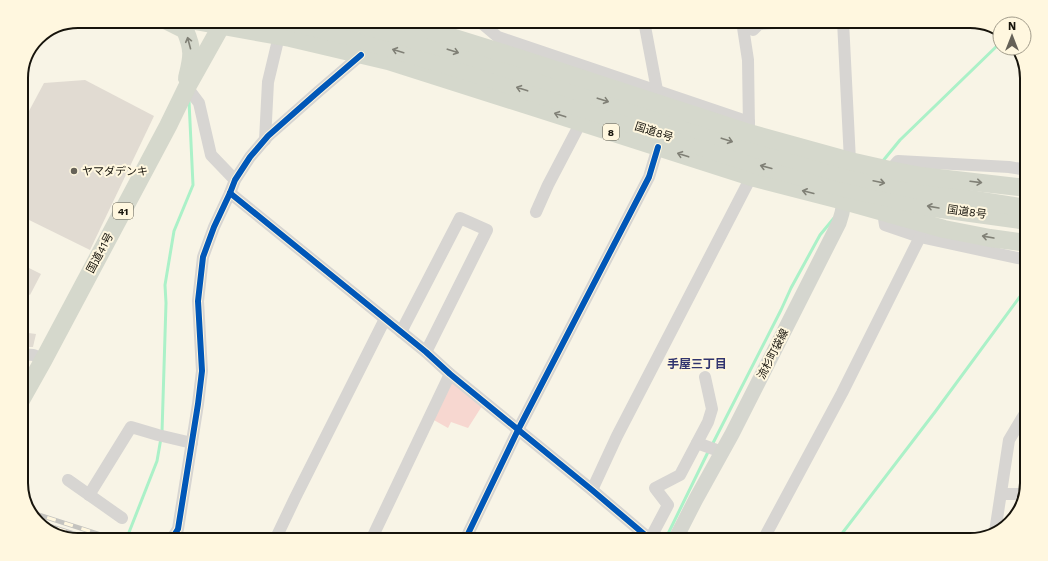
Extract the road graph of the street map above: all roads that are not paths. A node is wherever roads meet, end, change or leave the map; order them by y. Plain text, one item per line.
1 (181, 28) edge
2 (220, 28) edge
3 (282, 28) edge
4 (373, 28) edge
5 (445, 28) edge
6 (487, 28) edge
7 (645, 28) edge
8 (743, 28) edge
9 (843, 28) edge
10 (361, 55) junction
11 (186, 91) junction
12 (656, 96) junction
13 (581, 122) junction
14 (749, 127) junction
15 (265, 140) junction
16 (658, 147) junction
17 (850, 161) junction
18 (1020, 169) edge
19 (890, 170) junction
20 (751, 177) junction
21 (235, 180) junction
22 (1020, 187) edge
23 (230, 193) junction
24 (844, 201) junction
25 (1020, 207) edge
26 (536, 212) dead end
27 (883, 212) junction
28 (1020, 220) edge
29 (920, 237) junction
30 (1020, 242) edge
31 (1020, 258) edge
32 (385, 319) junction
33 (400, 332) junction
34 (426, 352) junction
35 (28, 355) edge
36 (44, 359) junction
37 (450, 374) junction
38 (705, 377) dead end
39 (28, 388) edge
40 (1020, 422) edge
41 (518, 430) junction
42 (192, 443) junction
43 (700, 444) junction
44 (719, 451) junction
45 (68, 480) dead end
46 (592, 490) junction
47 (1001, 494) junction
48 (1018, 494) edge
49 (89, 495) junction
50 (122, 518) dead end
51 (996, 525) edge
52 (175, 533) edge
53 (278, 533) edge
54 (373, 533) edge
55 (468, 533) edge
56 (642, 533) edge
57 (654, 533) edge
58 (679, 533) edge
59 (767, 533) edge

11 -> 1 highway
2 - 11 highway, 国道41号 / 41
3 - 10 highway, 8
3 - 15 street
28 -> 3 highway, 国道8号 / 8
4 -> 25 highway, 国道8号
5 - 12 highway
6 - 12 street
7 - 12 street
8 - 14 street
9 - 17 street
13 -> 10 highway, 8
10 - 15 street
11 - 21 street
11 - 36 highway, 国道41号 / 41
12 - 14 highway
13 - 16 highway, 8
13 - 26 street
14 - 17 highway
15 - 21 street
20 -> 16 highway, 8
16 - 41 street
17 - 19 highway
17 - 24 main road, 流杉町袋線
18 - 19 street
19 -> 22 highway
24 -> 20 highway, 8
20 - 46 street
21 - 23 street
23 - 32 street
23 - 42 street
24 - 27 highway, 8
24 - 44 main road, 流杉町袋線
27 - 29 street
30 -> 27 highway, 8
29 - 31 street
29 - 59 street
32 - 33 street
32 - 53 street
33 - 34 street
33 - 34 street
34 - 37 street
35 - 36 street
36 - 39 highway, 国道41号 / 41
37 - 41 street
37 - 54 street
38 - 43 street
40 - 47 street
41 - 46 street
41 - 55 street
42 - 49 street
42 - 52 street
43 - 44 street
43 - 57 street
44 - 58 main road, 流杉町袋線
45 - 49 street
46 - 56 street
47 - 48 street
47 - 51 street
49 - 50 street

